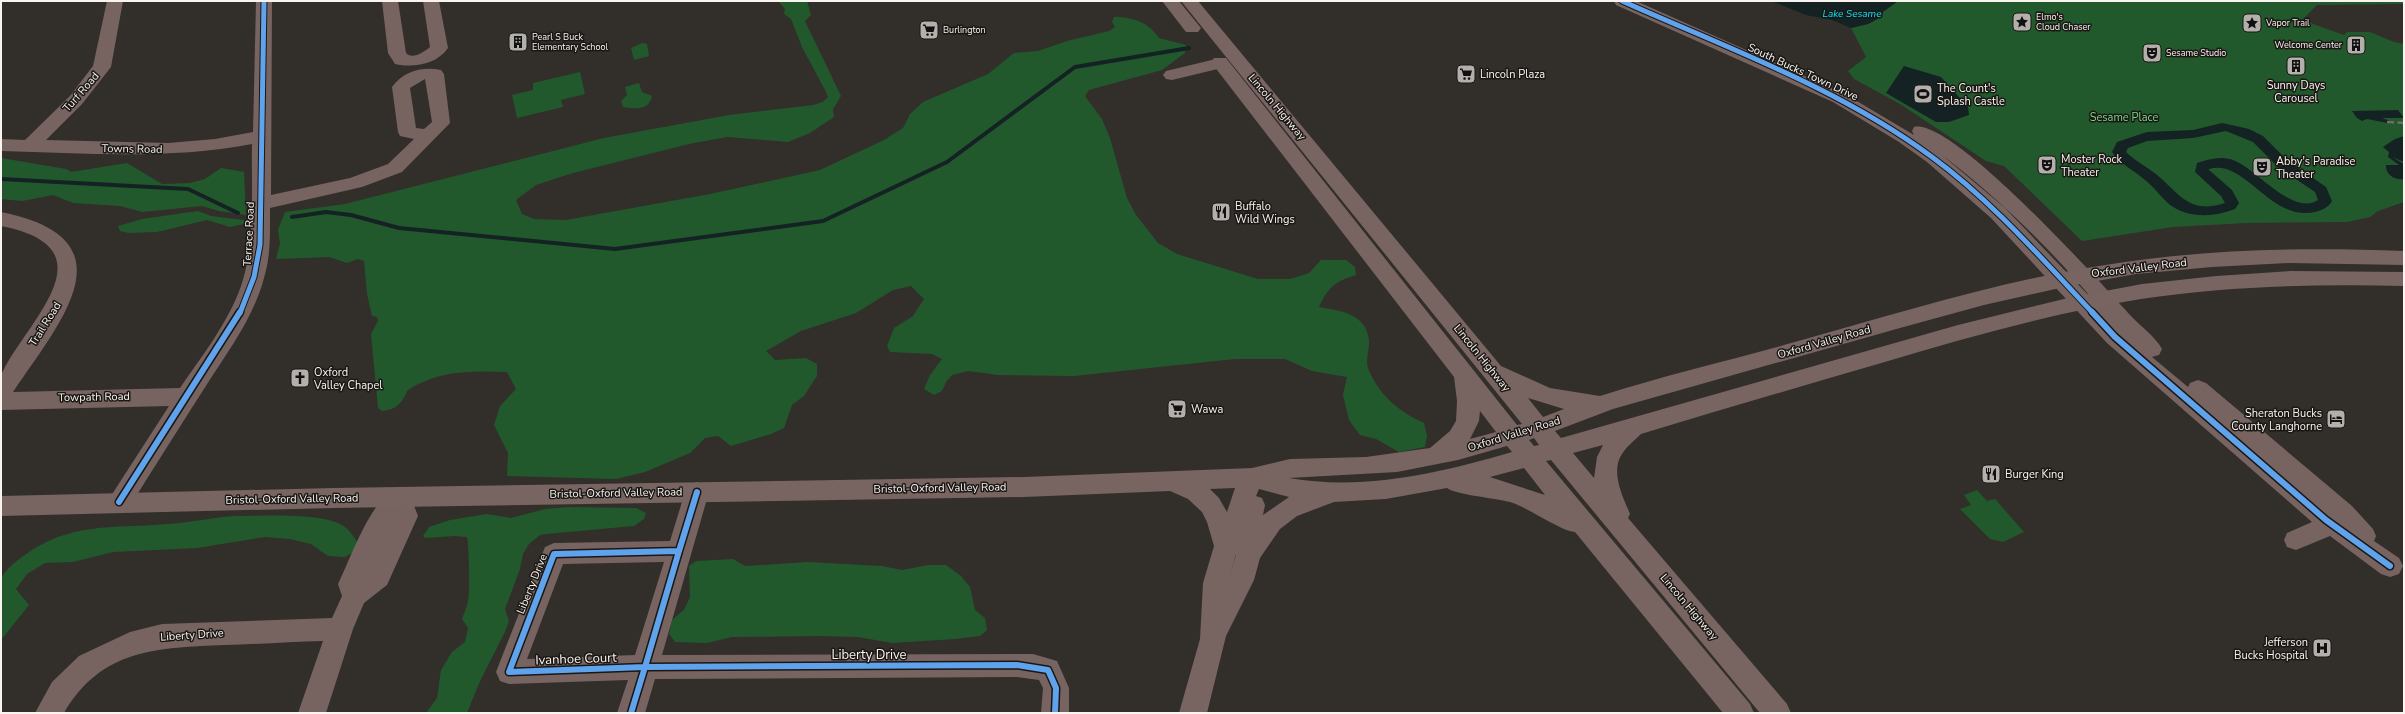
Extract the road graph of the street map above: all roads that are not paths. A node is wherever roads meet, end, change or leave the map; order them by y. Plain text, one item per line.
1 (115, 1) edge
2 (264, 1) edge
3 (390, 1) edge
4 (431, 1) edge
5 (1170, 1) edge
6 (1189, 1) edge
7 (1199, 1) edge
8 (1622, 1) edge
9 (1652, 1) edge
10 (1214, 46) junction
11 (1172, 75) dead end
12 (262, 136) junction
13 (427, 136) dead end
14 (1, 145) edge
15 (29, 146) junction
16 (261, 204) junction
17 (1, 219) edge
18 (2404, 258) edge
19 (2083, 275) junction
20 (2404, 279) edge
21 (2060, 280) junction
22 (2093, 300) junction
23 (1487, 364) junction
24 (1462, 373) junction
25 (1, 392) edge
26 (188, 396) junction
27 (1, 401) edge
28 (1608, 402) junction
29 (1634, 426) junction
30 (1538, 427) junction
31 (1511, 435) junction
32 (1556, 449) junction
33 (1528, 457) junction
34 (1423, 459) junction
35 (1254, 478) junction
36 (1171, 482) junction
37 (1433, 482) junction
38 (697, 492) junction
39 (1338, 492) junction
40 (399, 497) junction
41 (119, 502) junction
42 (1, 506) edge
43 (2332, 524) junction
44 (1588, 531) junction
45 (1631, 540) junction
46 (2296, 540) dead end
47 (1225, 544) junction
48 (680, 551) junction
49 (1248, 555) junction
50 (340, 629) junction
51 (1214, 637) junction
52 (645, 667) junction
53 (508, 672) joint
54 (49, 713) edge
55 (312, 713) edge
56 (631, 713) edge
57 (1055, 713) edge
58 (1193, 713) edge
59 (1740, 713) edge
60 (1777, 713) edge

1 - 15 street, Turf Road
2 - 12 street, Terrace Road
3 - 4 street
5 - 10 main road, Lincoln Highway
6 - 10 main road, Lincoln Highway
7 - 10 main road
8 - 21 street, South Bucks Town Drive
9 - 19 street, South Bucks Town Drive
10 - 11 street
10 - 23 main road, Lincoln Highway
10 - 24 main road, Lincoln Highway
12 - 15 street, Towns Road
12 - 16 street, Terrace Road
13 - 16 street
14 - 15 street, Towns Road
16 - 26 street, Terrace Road
17 - 25 street, Trail Road
18 - 19 main road, Oxford Valley Road
19 - 21 main road, Oxford Valley Road
19 - 22 street, South Bucks Town Drive
20 - 22 main road
21 - 22 street, South Bucks Town Drive
21 - 28 main road, Oxford Valley Road
22 - 29 main road
22 - 43 street
22 - 43 street
23 - 28 main road
23 - 30 main road, Lincoln Highway
24 - 31 main road, Lincoln Highway
24 - 34 main road
26 - 27 street, Towpath Road
26 - 41 street, Terrace Road
28 - 30 main road, Oxford Valley Road
29 - 32 main road
29 - 45 main road
30 - 31 main road, Oxford Valley Road
30 - 32 main road, Lincoln Highway
31 - 33 main road, Lincoln Highway
31 - 34 main road, Oxford Valley Road
32 - 33 main road
32 - 45 main road, Lincoln Highway
33 - 37 main road
33 - 44 main road, Lincoln Highway
34 - 35 main road, Oxford Valley Road
35 - 36 main road, Bristol-Oxford Valley Road
35 - 39 main road
35 - 47 main road
35 - 49 main road
36 - 38 main road, Bristol-Oxford Valley Road
36 - 47 main road
37 - 39 main road
37 - 44 main road
38 - 40 main road, Bristol-Oxford Valley Road
38 - 48 street
39 - 49 main road
40 - 41 main road, Bristol-Oxford Valley Road
40 - 50 street
41 - 42 main road, Bristol-Oxford Valley Road
43 - 46 street
44 - 59 main road, Lincoln Highway
45 - 60 main road, Lincoln Highway
47 - 51 main road
48 - 52 street
48 - 53 street, Liberty Drive
49 - 51 main road
50 - 54 street, Liberty Drive
50 - 55 street
51 - 58 main road
52 - 53 street, Ivanhoe Court
52 - 56 street
52 - 57 street, Liberty Drive

